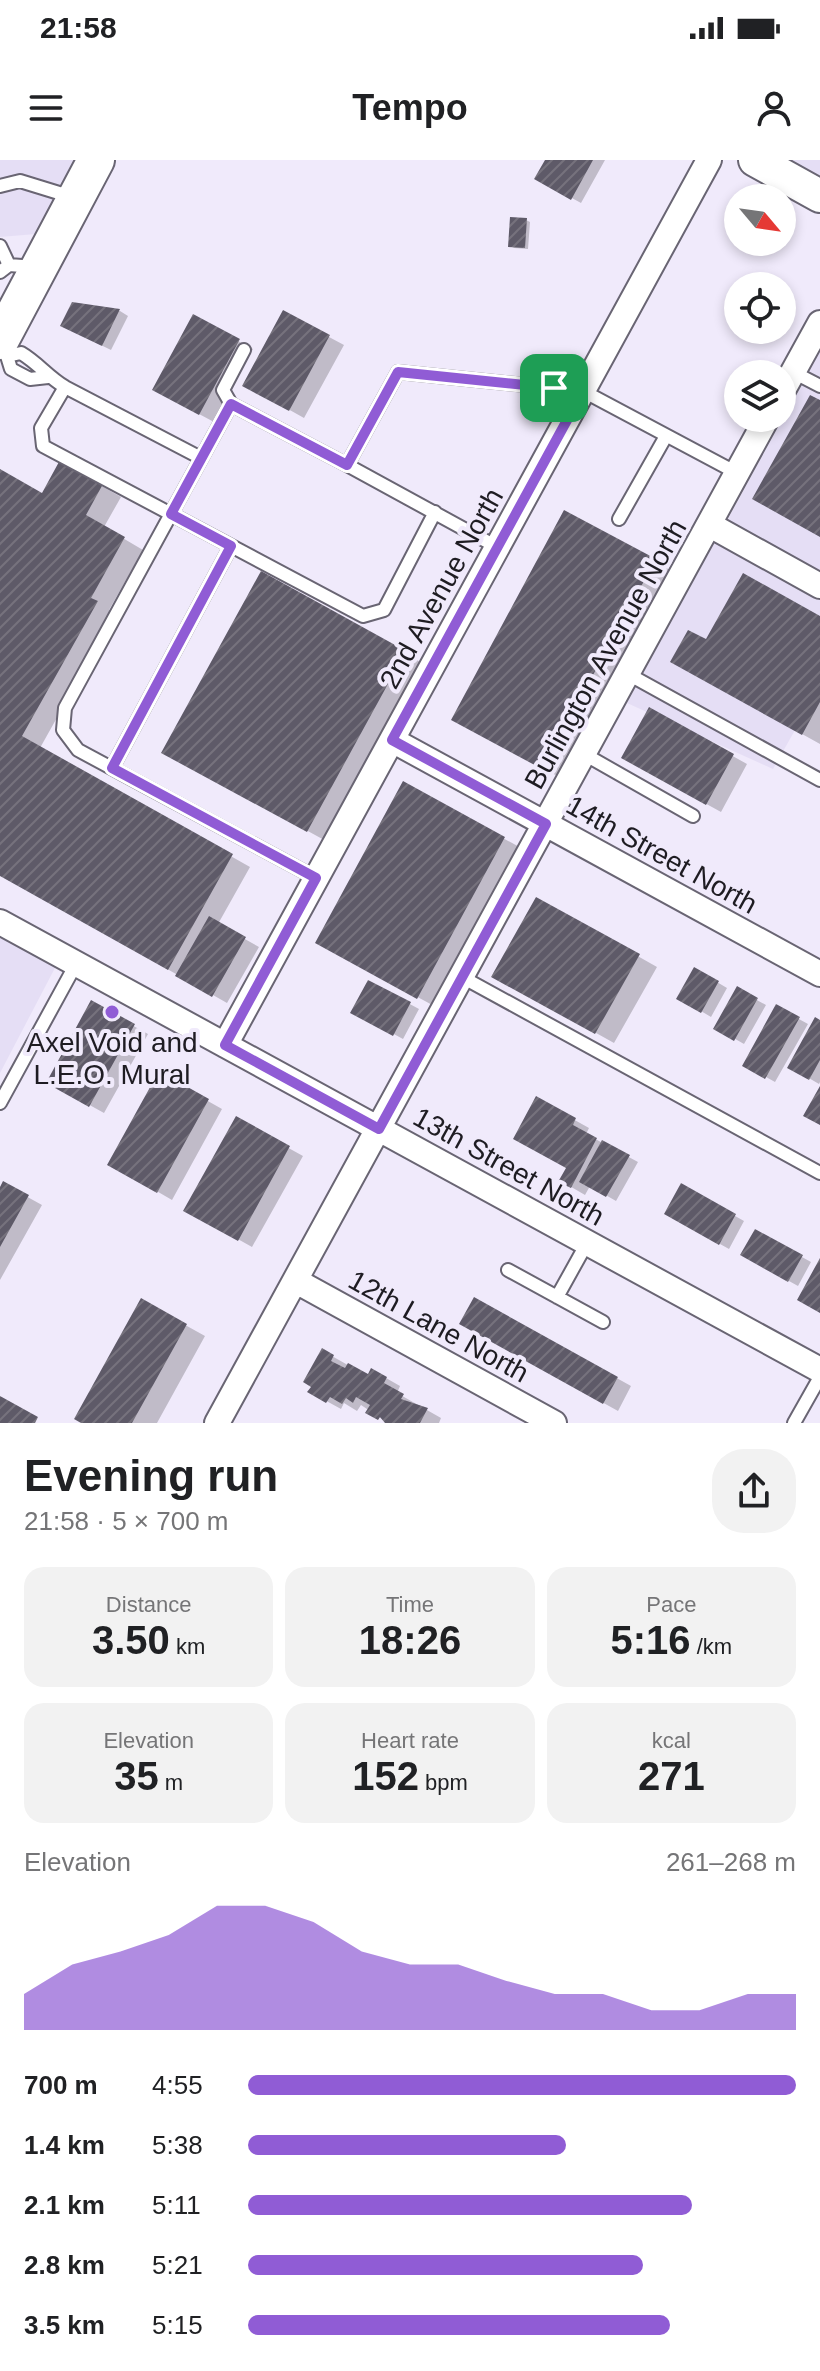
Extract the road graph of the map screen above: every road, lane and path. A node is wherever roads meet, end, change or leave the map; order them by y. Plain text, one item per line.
1 (96, 160) edge
2 (709, 160) edge
3 (755, 160) edge
4 (0, 186) edge
5 (820, 196) edge
6 (75, 198) junction
7 (0, 246) edge
8 (15, 268) edge
9 (820, 323) edge
10 (2, 350) edge
11 (244, 350) dead end
12 (796, 367) edge
13 (48, 377) junction
14 (796, 383) edge
15 (820, 386) edge
16 (65, 387) junction
17 (583, 391) junction
18 (231, 404) junction
19 (759, 432) edge
20 (666, 436) junction
21 (201, 458) junction
22 (347, 465) junction
23 (737, 473) junction
24 (435, 512) junction
25 (171, 514) junction
26 (619, 519) dead end
27 (710, 525) junction
28 (231, 546) junction
29 (497, 547) junction
30 (820, 586) edge
31 (628, 674) junction
32 (392, 740) junction
33 (584, 754) junction
34 (112, 768) junction
35 (820, 780) edge
36 (693, 816) dead end
37 (546, 824) junction
38 (316, 878) junction
39 (0, 922) edge
40 (76, 964) junction
41 (820, 974) edge
42 (462, 977) junction
43 (225, 1045) junction
44 (0, 1103) edge
45 (379, 1129) junction
46 (820, 1173) edge
47 (587, 1243) junction
48 (508, 1270) dead end
49 (296, 1281) junction
50 (557, 1297) junction
51 (603, 1322) dead end
52 (820, 1370) edge
53 (820, 1377) edge
54 (217, 1423) edge
55 (554, 1423) edge
56 (794, 1423) edge

1 - 6 main road
2 - 17 street, 2nd Avenue North
3 - 5 street
4 - 6 lane
6 - 8 main road
7 - 8 lane
8 - 10 main road
9 - 12 street
10 - 13 lane
10 - 13 lane
11 - 18 lane
13 - 16 lane
14 - 15 lane
16 - 21 lane
16 - 25 lane
17 - 20 lane
17 - 22 lane
17 - 29 street, 2nd Avenue North
18 - 21 lane
18 - 22 lane
19 - 23 street, Burlington Avenue North
20 - 23 lane
20 - 26 lane
21 - 25 lane
22 - 24 lane
23 - 27 street, Burlington Avenue North
24 - 28 lane
24 - 29 lane
25 - 28 lane
25 - 34 lane
27 - 30 street
27 - 31 street, Burlington Avenue North
28 - 34 lane
29 - 32 street, 2nd Avenue North
31 - 33 street, Burlington Avenue North
31 - 35 lane
32 - 37 street, 14th Street North
32 - 38 street, 2nd Avenue North
33 - 36 lane
33 - 37 street, Burlington Avenue North
34 - 38 lane
37 - 41 street, 14th Street North
37 - 42 street, Burlington Avenue North
38 - 43 street, 2nd Avenue North
39 - 40 street, 13th Street North
40 - 43 street, 13th Street North
40 - 44 lane
42 - 45 street, Burlington Avenue North
42 - 46 lane
43 - 45 street, 13th Street North
45 - 47 street, 13th Street North
45 - 49 street, Burlington Avenue North
47 - 50 lane
47 - 52 street, 13th Street North
48 - 50 lane
49 - 54 street, Burlington Avenue North
49 - 55 street, 12th Lane North
50 - 51 lane
53 - 56 lane

